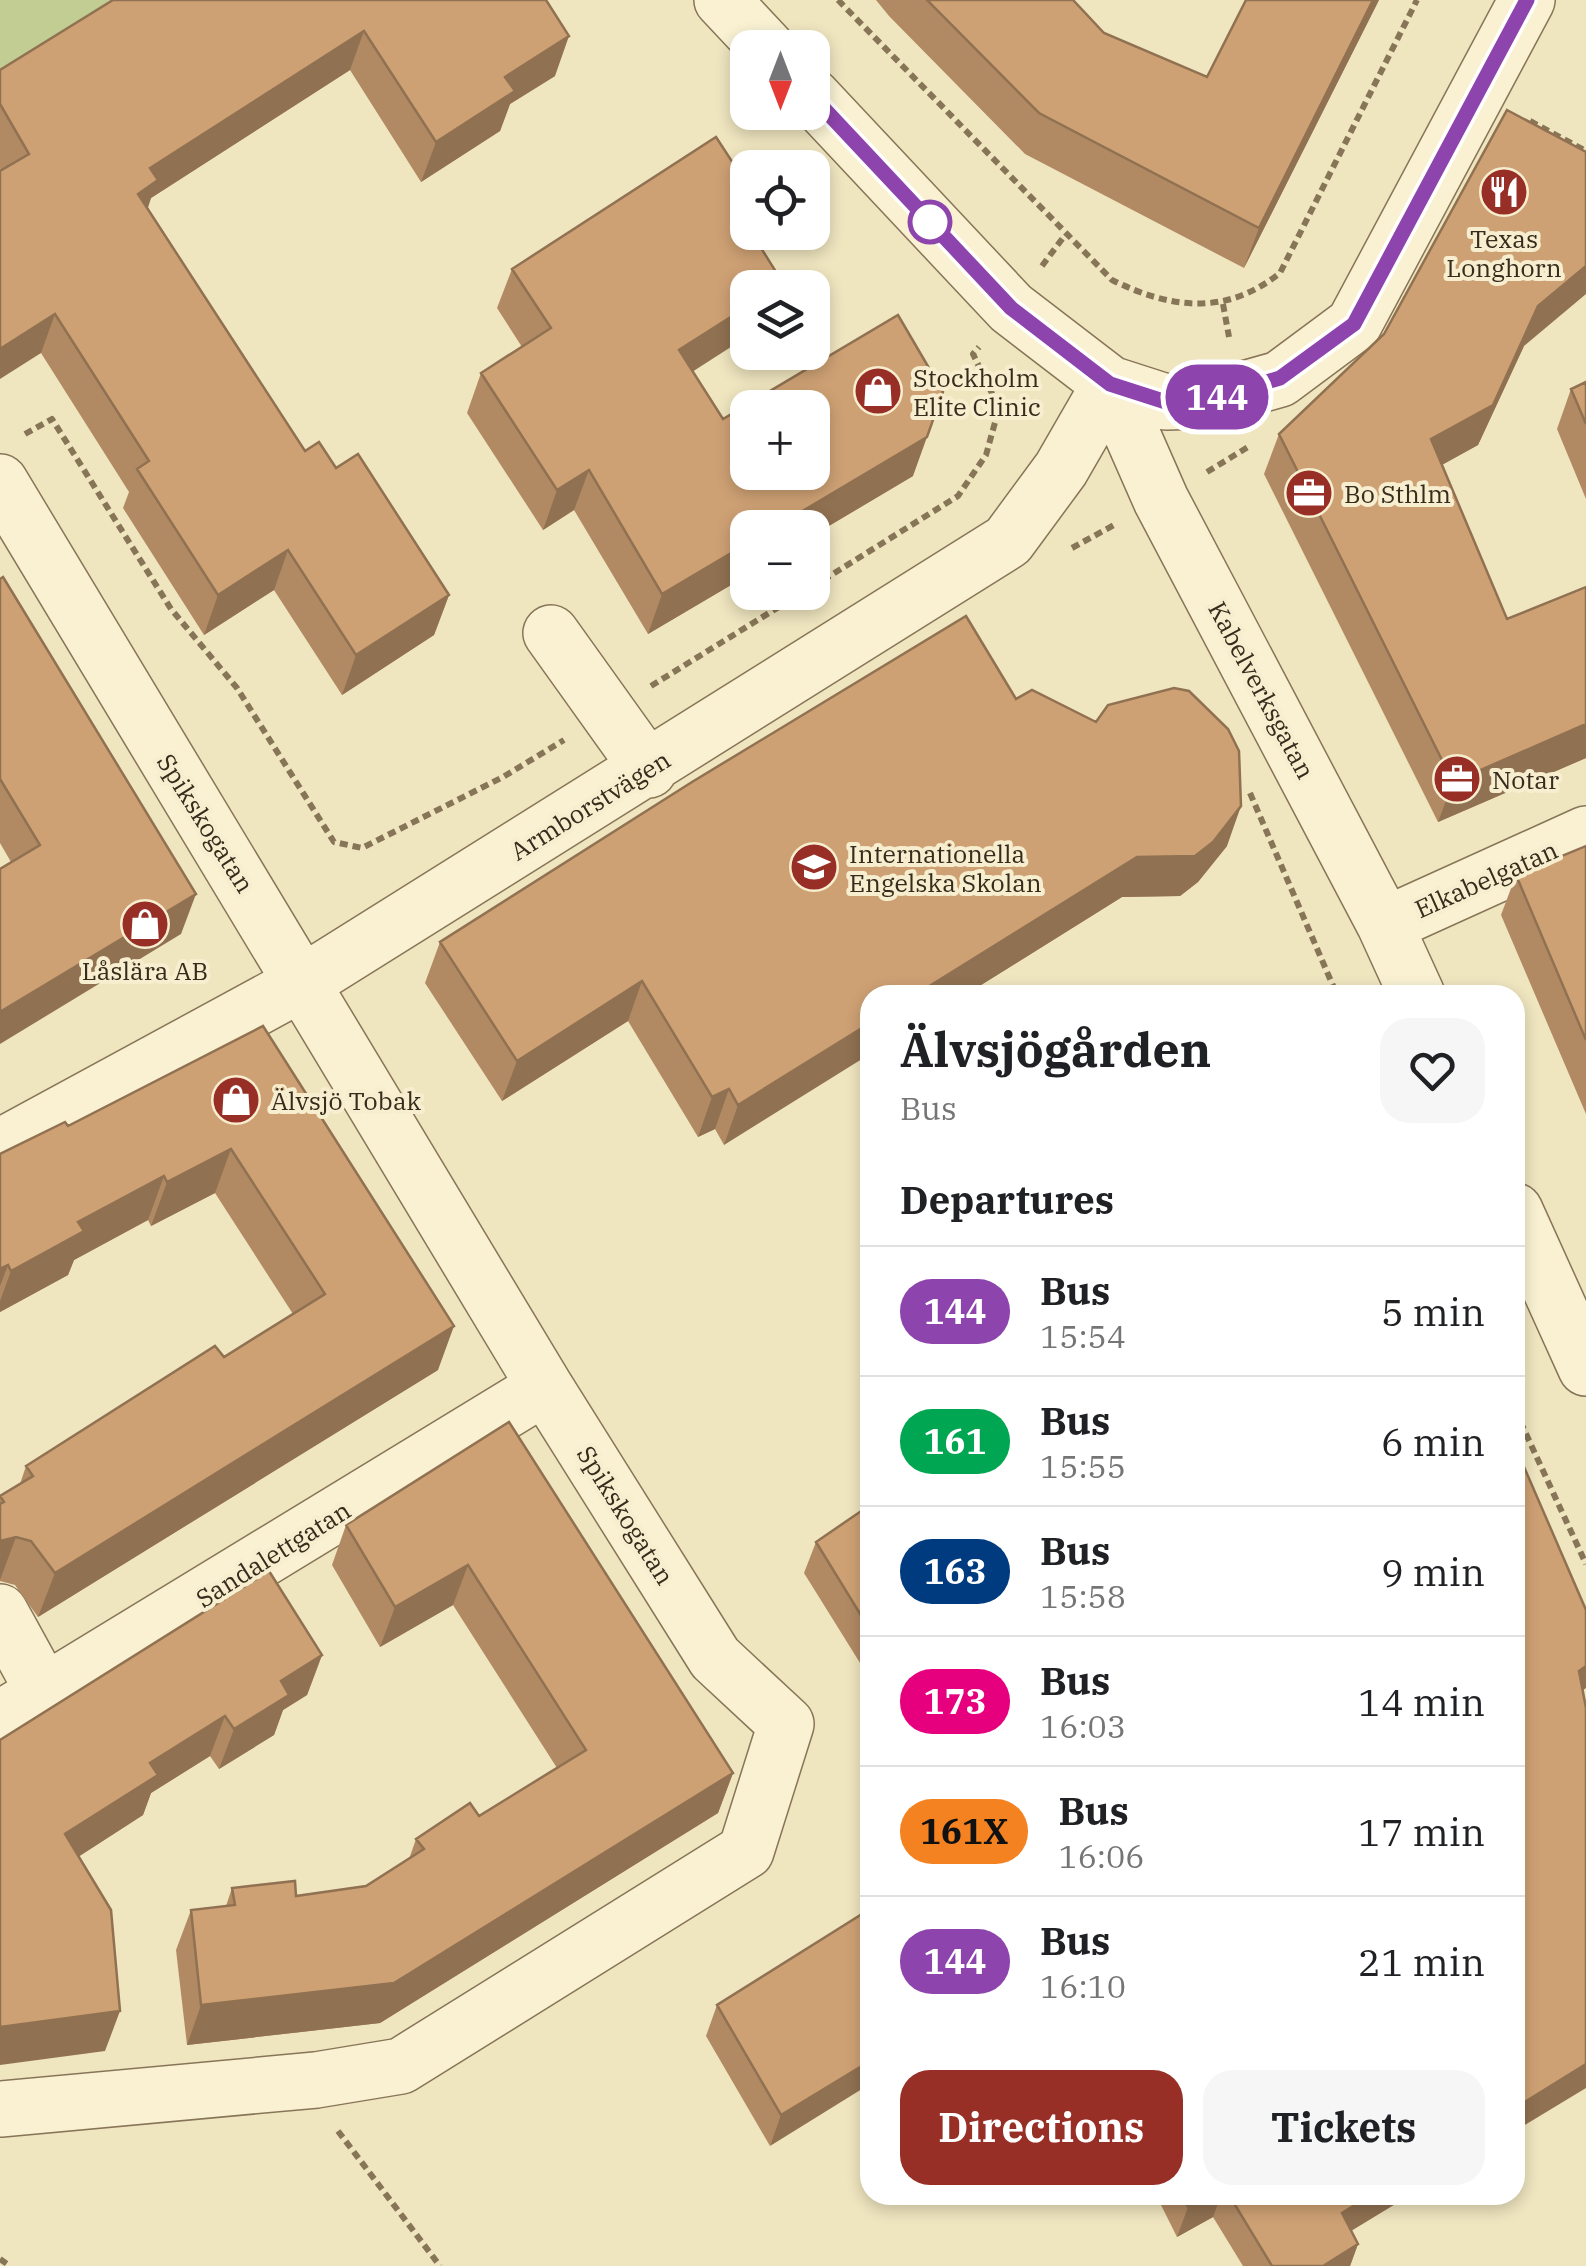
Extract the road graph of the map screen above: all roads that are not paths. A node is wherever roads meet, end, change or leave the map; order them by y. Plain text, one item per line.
1 (1527, 0) edge
2 (727, 2) edge
3 (751, 30) edge
4 (830, 115) edge
5 (1110, 384) junction
6 (9, 460) edge
7 (551, 633) dead end
8 (648, 770) junction
9 (1586, 834) edge
10 (1386, 924) junction
11 (304, 982) junction
12 (1413, 985) edge
13 (0, 1147) edge
14 (1525, 1233) edge
15 (1586, 1368) edge
16 (546, 1387) junction
17 (0, 1612) edge
18 (22, 1706) edge
19 (0, 2109) edge

1 - 5 street
2 - 3 street
4 - 5 street
5 - 8 street, Armborstvägen
5 - 10 street, Kabelverksgatan
6 - 11 street, Spikskogatan
7 - 8 street
8 - 11 street, Armborstvägen
9 - 10 street, Elkabelgatan
10 - 12 street, Kabelverksgatan
11 - 13 street, Armborstvägen
11 - 16 street, Spikskogatan
14 - 15 street
16 - 18 street, Sandalettgatan
16 - 19 street, Spikskogatan
17 - 18 street

